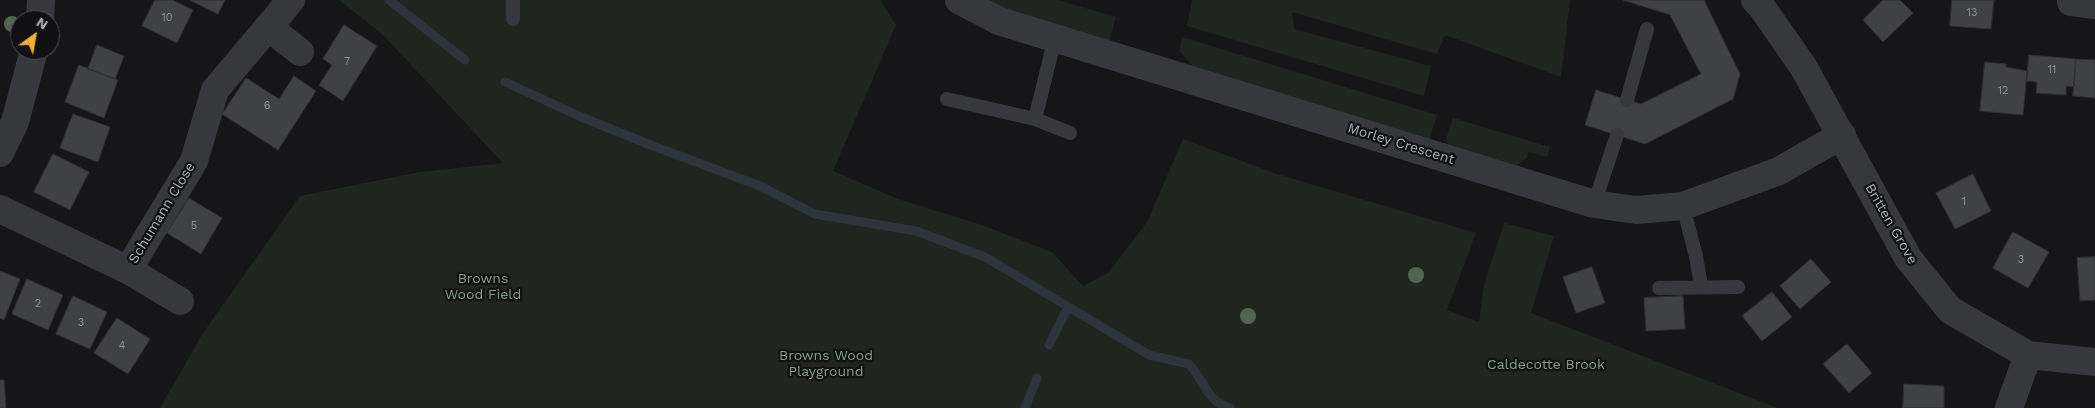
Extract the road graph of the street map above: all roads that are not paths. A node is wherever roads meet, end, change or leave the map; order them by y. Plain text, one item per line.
1 (291, 0) edge
2 (512, 0) edge
3 (959, 0) edge
4 (1755, 0) edge
5 (2071, 0) edge
6 (2095, 5) edge
7 (513, 19) dead end
8 (268, 27) junction
9 (1647, 28) dead end
10 (1055, 38) junction
11 (300, 52) dead end
12 (30, 60) edge
13 (947, 100) dead end
14 (1627, 100) dead end
15 (8, 119) edge
16 (1035, 119) junction
17 (1070, 133) dead end
18 (1617, 135) dead end
19 (1842, 135) junction
20 (0, 154) edge
21 (1594, 204) junction
22 (1683, 206) junction
23 (0, 209) edge
24 (128, 270) junction
25 (1701, 286) junction
26 (1738, 287) dead end
27 (1659, 288) dead end
28 (180, 301) dead end
29 (2028, 355) junction
30 (2095, 362) edge
31 (2009, 408) edge

1 - 8 street, Schumann Close
2 - 7 lane
3 - 10 street, Morley Crescent
4 - 19 street, Britten Grove
5 - 6 street
8 - 11 street
8 - 24 street, Schumann Close
9 - 14 lane
10 - 16 lane
10 - 21 street, Morley Crescent
12 - 15 street
13 - 16 lane
15 - 20 street
16 - 17 lane
18 - 21 lane
19 - 22 street, Morley Crescent
19 - 29 street, Britten Grove
21 - 22 street, Morley Crescent
22 - 25 lane
23 - 24 street, Schumann Close
24 - 28 street, Schumann Close
25 - 26 lane
25 - 27 lane
29 - 30 street, Britten Grove
29 - 31 street

